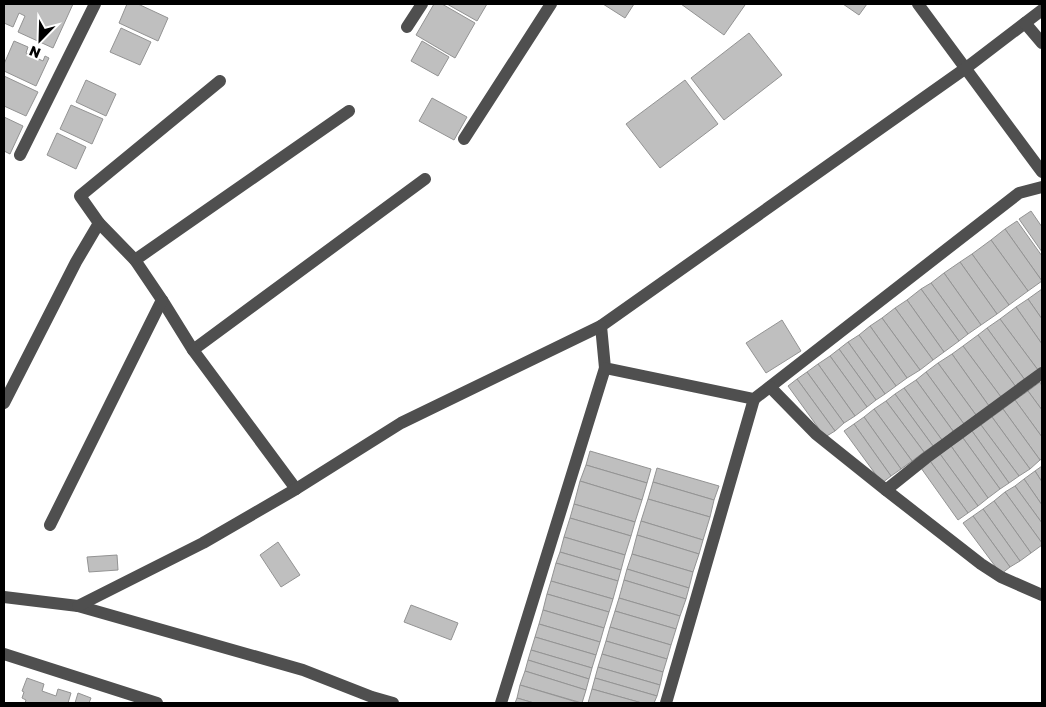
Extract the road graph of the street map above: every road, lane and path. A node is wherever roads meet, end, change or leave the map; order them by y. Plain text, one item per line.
1 (95, 4) edge
2 (422, 4) edge
3 (552, 4) edge
4 (918, 4) edge
5 (1042, 10) edge
6 (1025, 23) junction
7 (407, 27) dead end
8 (1042, 43) edge
9 (966, 68) junction
10 (220, 81) dead end
11 (349, 111) dead end
12 (464, 139) dead end
13 (20, 155) dead end
14 (1042, 172) edge
15 (425, 179) dead end
16 (1042, 187) edge
17 (99, 223) junction
18 (135, 260) junction
19 (162, 300) junction
20 (601, 326) junction
21 (193, 350) junction
22 (605, 368) junction
23 (1042, 373) edge
24 (770, 387) junction
25 (754, 399) junction
26 (4, 403) edge
27 (296, 489) junction
28 (886, 490) junction
29 (50, 525) dead end
30 (1042, 595) edge
31 (4, 597) edge
32 (78, 606) junction
33 (4, 654) edge
34 (157, 703) edge
35 (392, 703) edge
36 (501, 703) edge
37 (666, 703) edge

1 - 13 street
2 - 7 street
3 - 12 street
4 - 9 street
5 - 6 street
6 - 8 street
6 - 9 street
9 - 14 street
9 - 20 street
10 - 17 street
11 - 18 street
15 - 21 street
16 - 24 street
17 - 18 street
17 - 26 street
18 - 19 street
19 - 21 street
19 - 29 street
20 - 22 street
20 - 27 street
21 - 27 street
22 - 25 street
22 - 36 street
23 - 28 street
24 - 25 street
24 - 28 street
25 - 37 street
27 - 32 street
28 - 30 street
31 - 32 street
32 - 35 street
33 - 34 street

